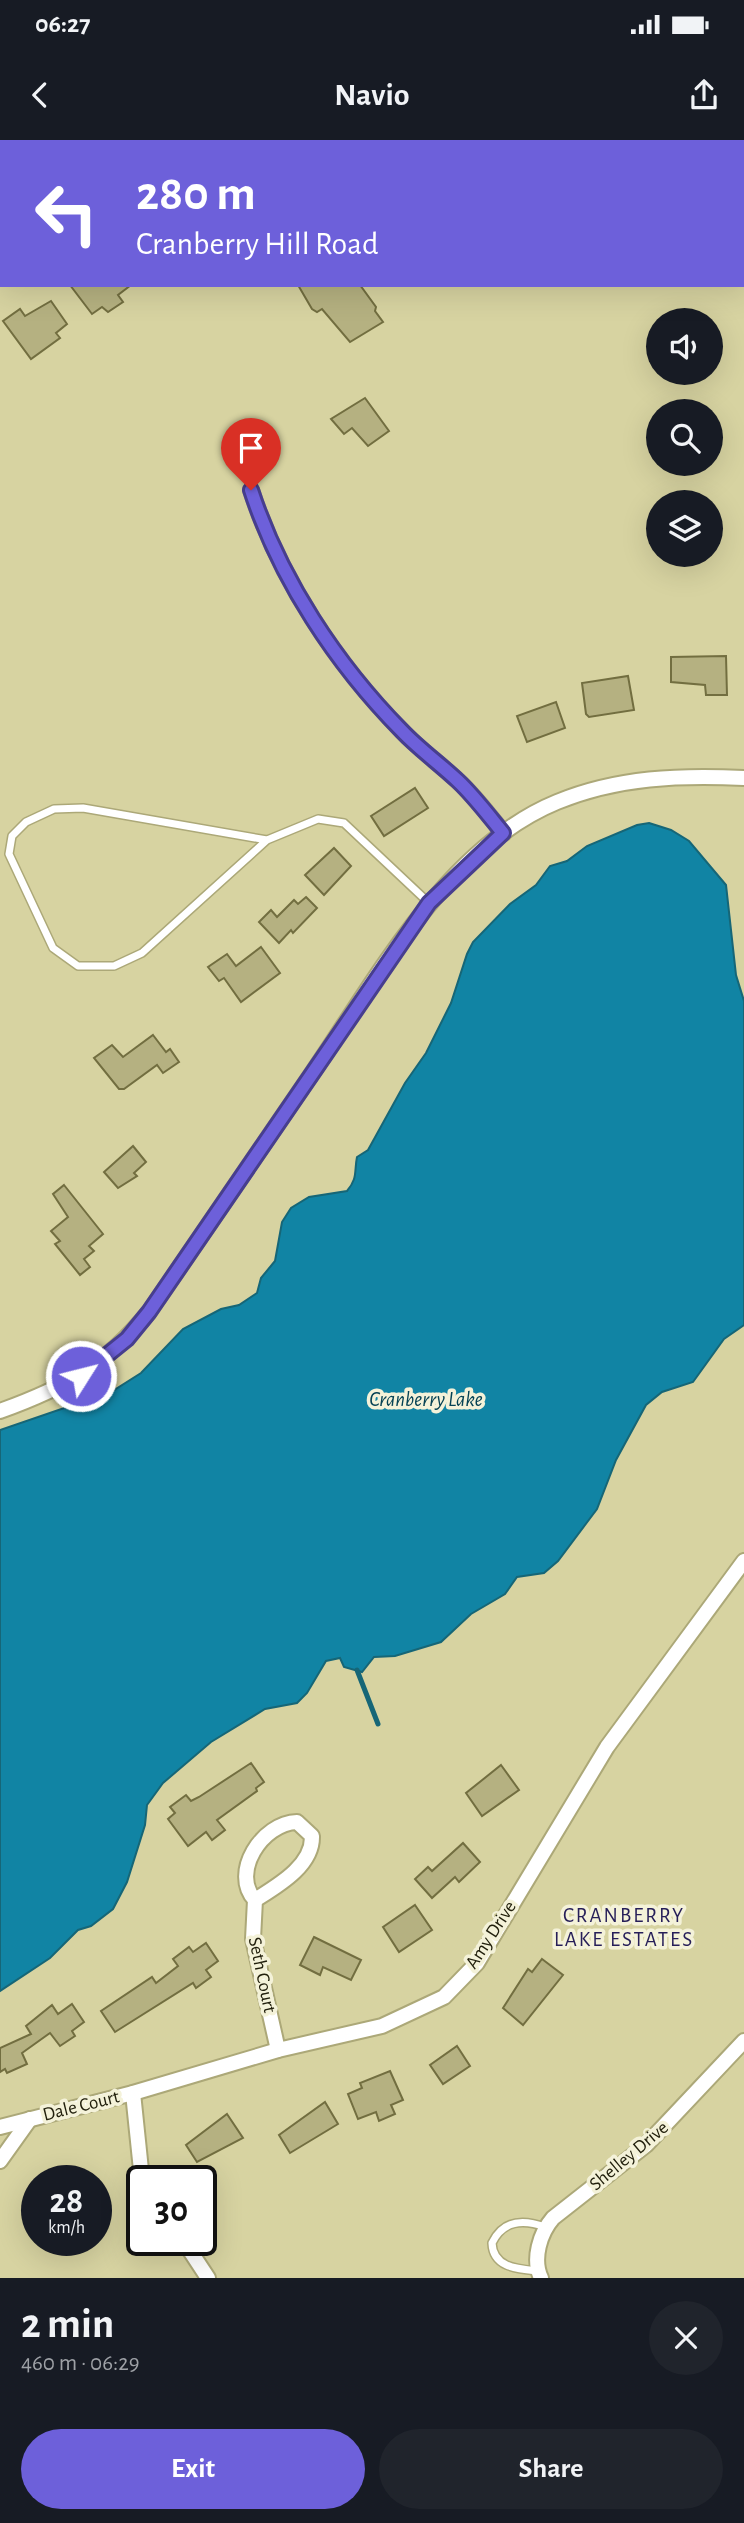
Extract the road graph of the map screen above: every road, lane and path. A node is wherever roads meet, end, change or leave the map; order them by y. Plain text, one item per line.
1 (251, 490) dead end
2 (744, 778) edge
3 (503, 833) junction
4 (267, 840) junction
5 (429, 903) junction
6 (0, 1411) edge
7 (744, 1561) edge
8 (255, 1900) junction
9 (744, 2041) edge
10 (278, 2050) junction
11 (133, 2093) junction
12 (30, 2119) junction
13 (0, 2127) edge
14 (0, 2161) edge
15 (141, 2165) edge
16 (545, 2227) junction
17 (194, 2256) edge
18 (540, 2275) edge
19 (208, 2278) edge

1 - 3 street
2 - 3 street
3 - 5 street
4 - 4 lane
4 - 5 lane
5 - 6 street
7 - 10 street, Amy Drive
8 - 8 street, Seth Court
8 - 10 street, Seth Court
9 - 16 street, Shelley Drive
10 - 11 street, Amy Drive
11 - 12 street, Dale Court
11 - 15 street
12 - 13 street, Dale Court
12 - 14 street, Dale Court
16 - 18 street
16 - 18 lane
17 - 19 street

